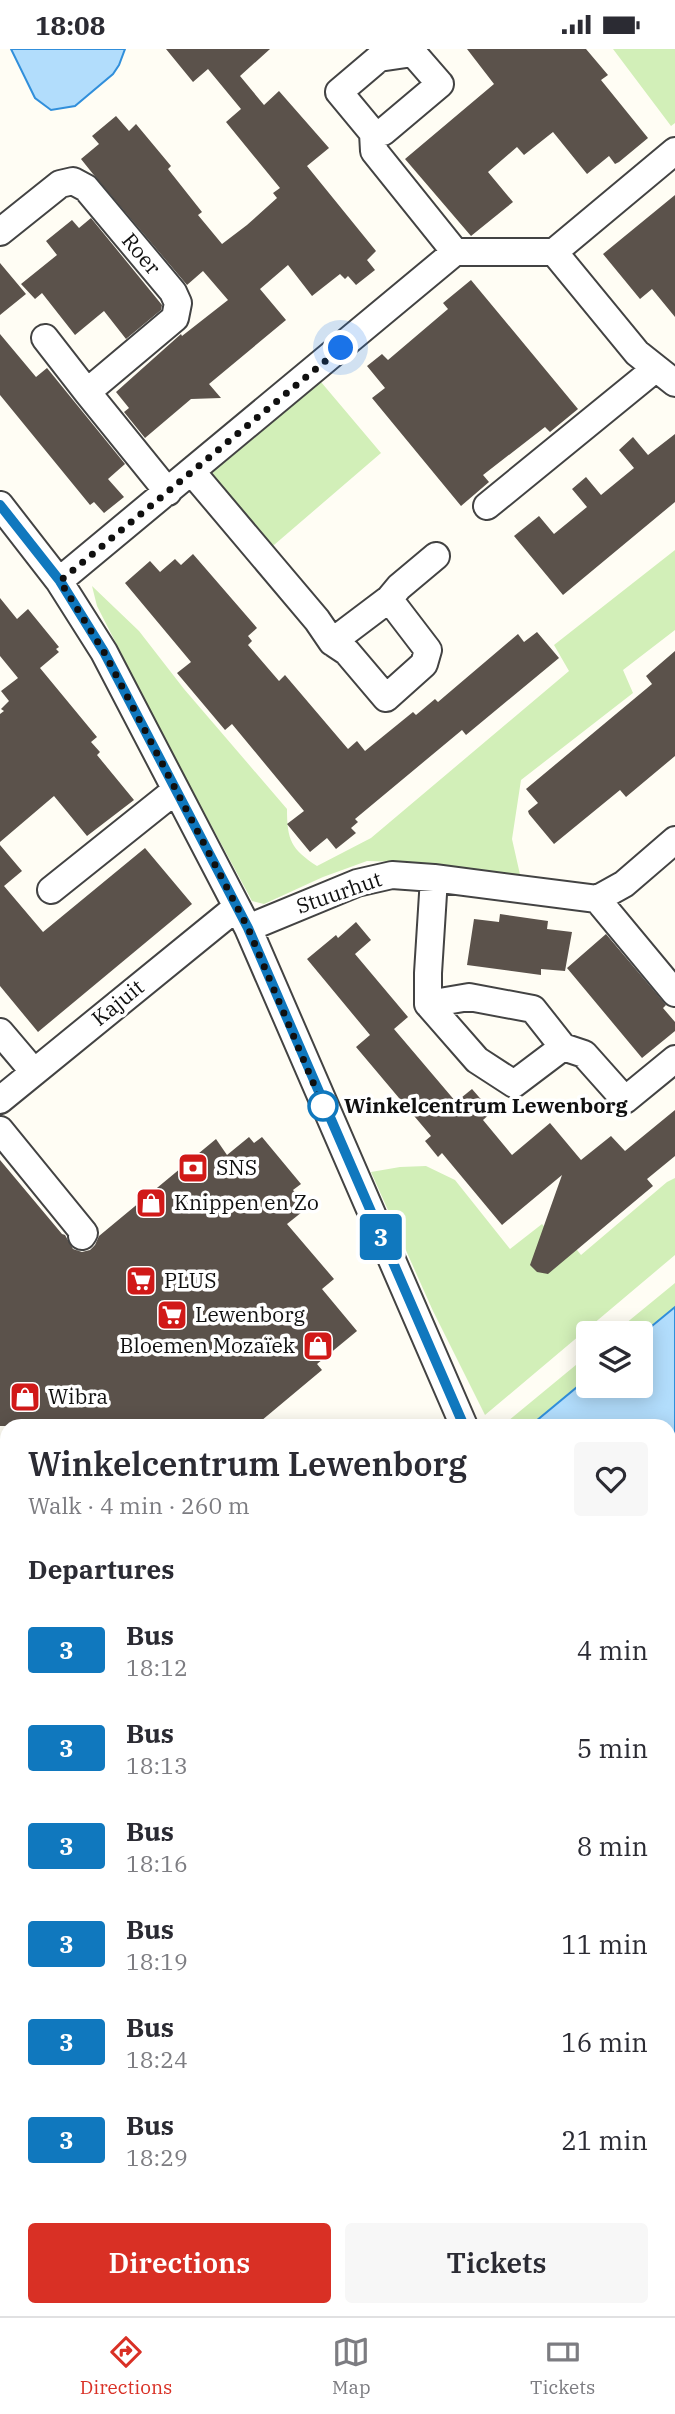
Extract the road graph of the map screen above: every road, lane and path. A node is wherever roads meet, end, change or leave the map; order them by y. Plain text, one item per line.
1 (373, 133) dead end
2 (675, 151) edge
3 (0, 232) edge
4 (455, 252) junction
5 (554, 252) junction
6 (45, 338) dead end
7 (665, 376) edge
8 (87, 392) junction
9 (192, 472) junction
10 (168, 492) junction
11 (487, 506) dead end
12 (1, 508) edge
13 (436, 556) dead end
14 (60, 581) junction
15 (389, 599) junction
16 (332, 642) junction
17 (176, 790) junction
18 (675, 840) edge
19 (434, 878) junction
20 (51, 890) dead end
21 (597, 899) junction
22 (242, 917) junction
23 (675, 993) edge
24 (428, 1004) junction
25 (0, 1032) edge
26 (563, 1047) junction
27 (674, 1059) edge
28 (34, 1072) junction
29 (0, 1100) edge
30 (0, 1130) edge
31 (82, 1236) dead end
32 (461, 1419) edge

1 - 4 street
2 - 5 street
3 - 8 street, Roer
4 - 5 street
4 - 9 street
5 - 7 street
6 - 8 street
7 - 11 street
8 - 10 street
9 - 10 street
9 - 16 street
10 - 14 street
12 - 14 street
13 - 15 street
14 - 17 street
15 - 16 street
15 - 16 street
17 - 20 street
17 - 22 street
18 - 21 street
19 - 21 street, Stuurhut
19 - 22 street, Stuurhut
19 - 24 street
21 - 23 street
22 - 28 street, Kajuit
22 - 32 street
24 - 26 street
24 - 26 street
25 - 28 street
26 - 27 street
28 - 29 street, Kajuit
30 - 31 street

